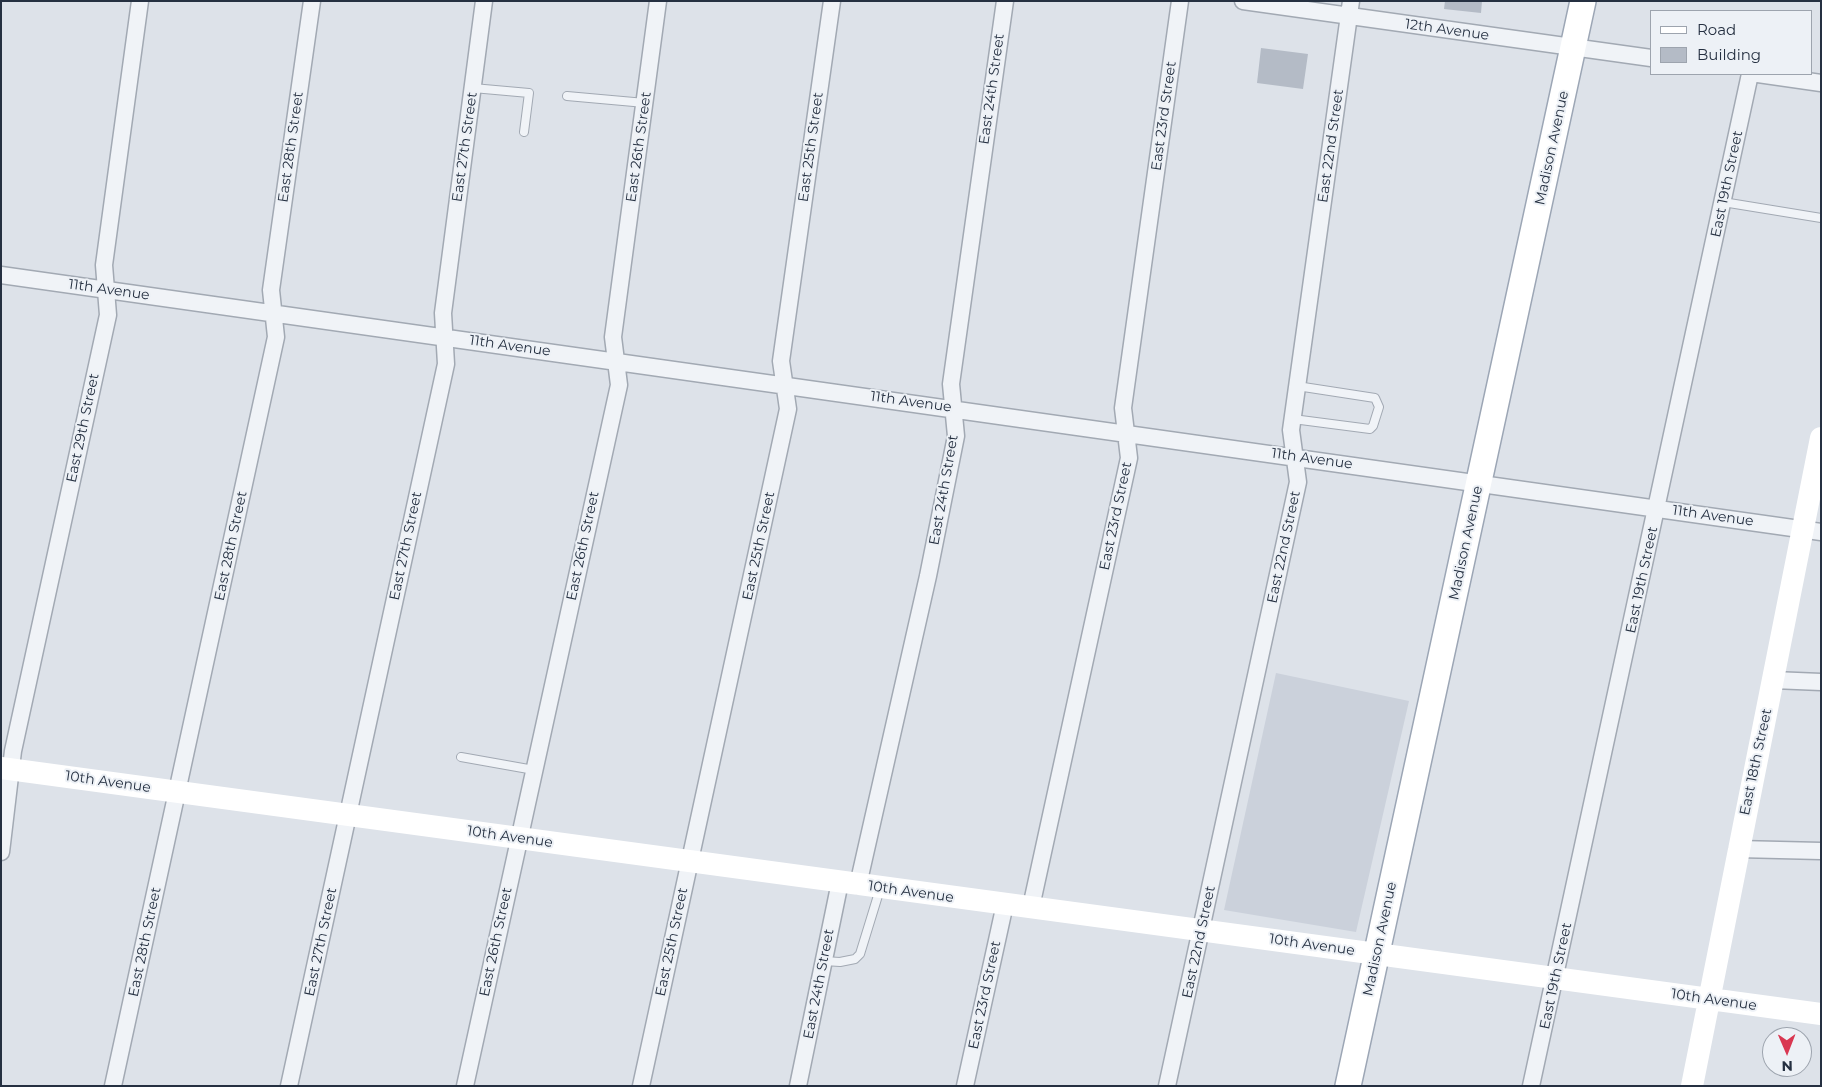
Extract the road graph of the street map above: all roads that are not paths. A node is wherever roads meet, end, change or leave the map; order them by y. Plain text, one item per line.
1 (140, 1) edge
2 (312, 1) edge
3 (484, 1) edge
4 (658, 1) edge
5 (832, 1) edge
6 (1005, 1) edge
7 (1180, 1) edge
8 (1243, 1) edge
9 (1583, 1) edge
10 (1266, 3) edge
11 (1350, 9) edge
12 (1573, 47) junction
13 (1650, 58) edge
14 (1750, 75) edge
15 (1765, 75) edge
16 (1821, 83) edge
17 (473, 88) junction
18 (566, 96) dead end
19 (644, 103) junction
20 (524, 132) dead end
21 (1723, 202) junction
22 (1821, 218) edge
23 (1, 275) edge
24 (106, 290) junction
25 (274, 313) junction
26 (444, 337) junction
27 (616, 361) junction
28 (784, 384) junction
29 (1297, 386) junction
30 (953, 408) junction
31 (1293, 419) junction
32 (1126, 433) junction
33 (1821, 438) edge
34 (1294, 457) junction
35 (1479, 483) junction
36 (1658, 508) junction
37 (1812, 530) edge
38 (1773, 680) junction
39 (1821, 682) edge
40 (461, 757) dead end
41 (6, 768) edge
42 (534, 770) junction
43 (177, 792) junction
44 (348, 815) junction
45 (519, 839) junction
46 (1738, 849) junction
47 (1821, 850) edge
48 (1, 852) edge
49 (690, 862) junction
50 (849, 883) junction
51 (880, 888) junction
52 (1005, 904) junction
53 (1031, 908) junction
54 (1201, 930) junction
55 (1377, 954) junction
56 (824, 961) junction
57 (1555, 978) junction
58 (1709, 999) junction
59 (1821, 1014) edge
60 (113, 1086) edge
61 (290, 1086) edge
62 (465, 1086) edge
63 (640, 1086) edge
64 (798, 1086) edge
65 (965, 1086) edge
66 (1167, 1086) edge
67 (1348, 1086) edge
68 (1532, 1086) edge
69 (1692, 1086) edge

1 - 24 street, East 29th Street
2 - 25 street, East 28th Street
3 - 17 street, East 27th Street
4 - 19 street, East 26th Street
5 - 28 street, East 25th Street
6 - 30 street, East 24th Street
7 - 32 street, East 23rd Street
8 - 10 street, 12th Avenue
9 - 12 main road, Madison Avenue
10 - 11 street, 12th Avenue
11 - 12 street, 12th Avenue
11 - 29 street, East 22nd Street
12 - 13 street, 12th Avenue
12 - 35 main road, Madison Avenue
14 - 21 street, East 19th Street
15 - 16 street
17 - 20 lane
17 - 26 street, East 27th Street
18 - 19 lane
19 - 27 street, East 26th Street
21 - 22 lane
21 - 36 street, East 19th Street
23 - 24 street, 11th Avenue
24 - 25 street, 11th Avenue
24 - 41 street, East 29th Street
25 - 26 street, 11th Avenue
25 - 43 street, East 28th Street
26 - 27 street, 11th Avenue
26 - 44 street, East 27th Street
27 - 28 street, 11th Avenue
27 - 42 street, East 26th Street
28 - 30 street, 11th Avenue
28 - 49 street, East 25th Street
29 - 31 street, East 22nd Street
29 - 31 lane
30 - 32 street, 11th Avenue
30 - 50 street, East 24th Street
31 - 34 street, East 22nd Street
32 - 34 street, 11th Avenue
32 - 53 street, East 23rd Street
33 - 37 main road, East 18th Street
34 - 35 street, 11th Avenue
34 - 54 street, East 22nd Street
35 - 36 street, 11th Avenue
35 - 55 main road, Madison Avenue
36 - 37 street, 11th Avenue
36 - 57 street, East 19th Street
37 - 38 main road, East 18th Street
38 - 39 street
38 - 46 main road, East 18th Street
40 - 42 lane
41 - 43 main road, 10th Avenue
41 - 48 street, East 29th Street
42 - 45 street, East 26th Street
43 - 44 main road, 10th Avenue
43 - 60 street, East 28th Street
44 - 45 main road, 10th Avenue
44 - 61 street, East 27th Street
45 - 49 main road, 10th Avenue
45 - 62 street, East 26th Street
46 - 47 street
46 - 58 main road, East 18th Street
49 - 50 main road, 10th Avenue
49 - 63 street, East 25th Street
50 - 51 main road, 10th Avenue
50 - 56 street, East 24th Street
51 - 52 main road, 10th Avenue
51 - 56 lane
52 - 53 main road, 10th Avenue
52 - 65 street, East 23rd Street
53 - 54 main road, 10th Avenue
54 - 55 main road, 10th Avenue
54 - 66 street, East 22nd Street
55 - 57 main road, 10th Avenue
55 - 67 main road, Madison Avenue
56 - 64 street, East 24th Street
57 - 58 main road, 10th Avenue
57 - 68 street, East 19th Street
58 - 59 main road, 10th Avenue
58 - 69 main road, East 18th Street

